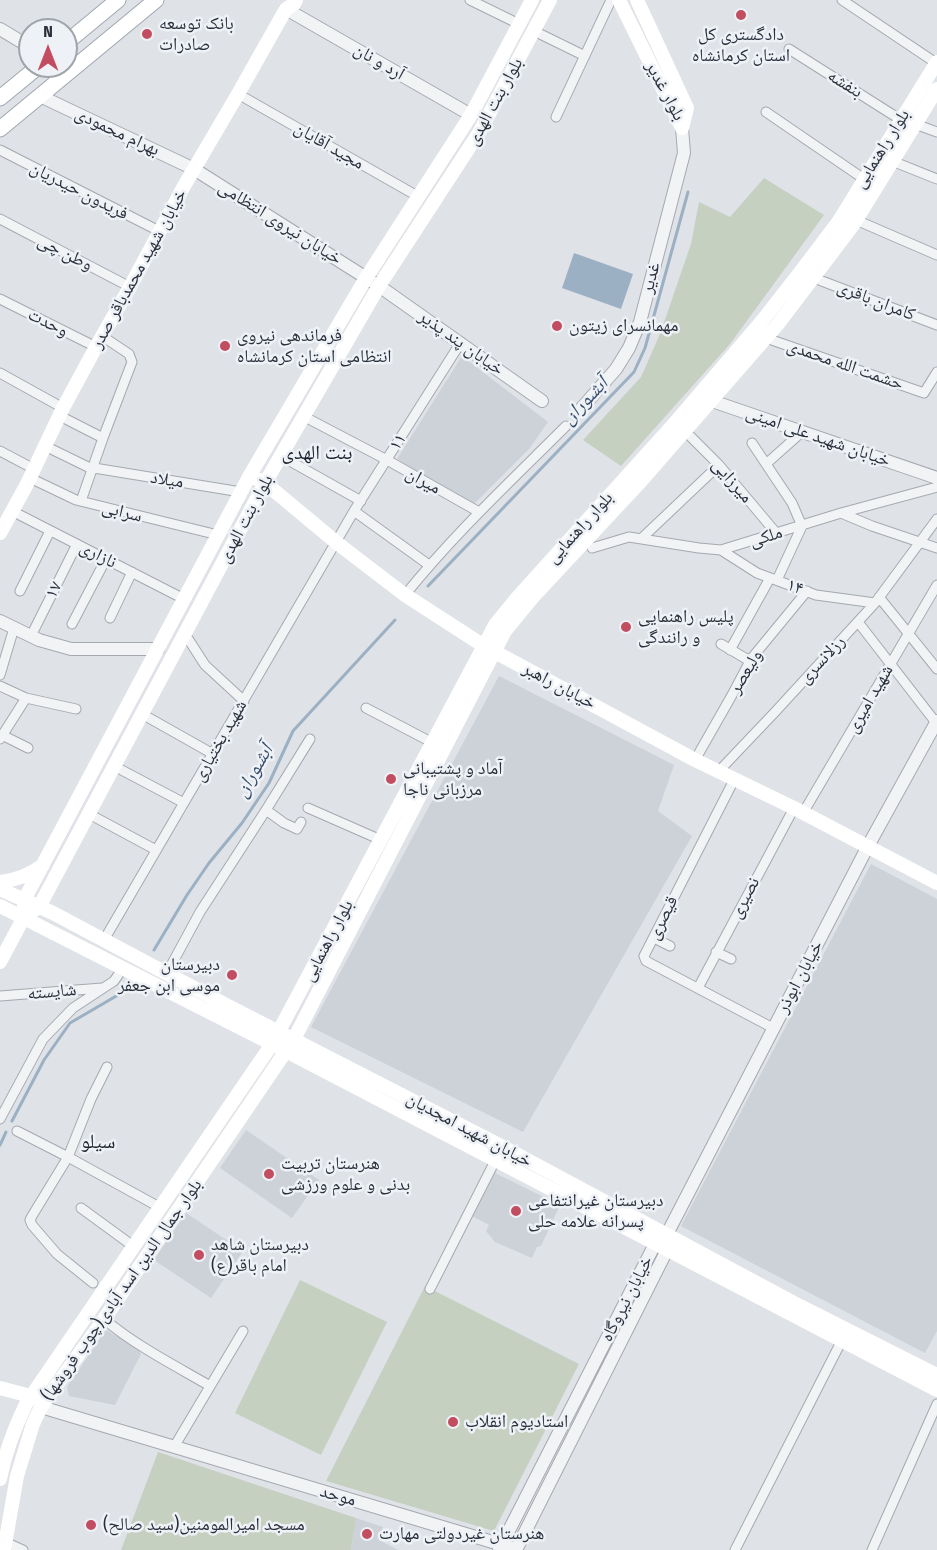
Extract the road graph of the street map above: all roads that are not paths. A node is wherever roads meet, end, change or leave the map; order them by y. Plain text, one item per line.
1 (118, 0) edge
2 (156, 0) edge
3 (470, 0) edge
4 (532, 0) edge
5 (550, 0) edge
6 (611, 0) edge
7 (619, 0) edge
8 (637, 0) edge
9 (842, 0) edge
10 (290, 3) edge
11 (519, 24) junction
12 (0, 29) edge
13 (534, 31) junction
14 (78, 33) edge
15 (18, 40) edge
16 (789, 49) dead end
17 (585, 56) junction
18 (937, 63) edge
19 (25, 78) edge
20 (937, 90) edge
21 (238, 94) junction
22 (40, 96) junction
23 (0, 99) edge
24 (766, 112) dead end
25 (471, 115) junction
26 (556, 117) dead end
27 (901, 120) junction
28 (915, 124) junction
29 (682, 128) junction
30 (0, 129) edge
31 (937, 132) edge
32 (0, 150) edge
33 (892, 161) junction
34 (194, 169) junction
35 (864, 179) junction
36 (937, 179) edge
37 (419, 197) junction
38 (0, 220) edge
39 (856, 220) junction
40 (159, 231) junction
41 (937, 255) edge
42 (366, 278) junction
43 (814, 278) junction
44 (379, 286) junction
45 (130, 287) junction
46 (0, 299) edge
47 (937, 325) edge
48 (766, 338) junction
49 (99, 341) junction
50 (461, 342) junction
51 (937, 372) edge
52 (0, 373) edge
53 (706, 397) junction
54 (542, 401) dead end
55 (580, 411) dead end
56 (62, 412) junction
57 (303, 416) junction
58 (566, 426) dead end
59 (685, 431) junction
60 (802, 431) junction
61 (103, 438) junction
62 (752, 443) dead end
63 (45, 446) junction
64 (0, 451) edge
65 (281, 456) junction
66 (387, 460) junction
67 (766, 464) junction
68 (719, 465) junction
69 (92, 467) junction
70 (32, 474) junction
71 (250, 476) junction
72 (937, 478) edge
73 (265, 483) junction
74 (937, 487) edge
75 (241, 492) junction
76 (81, 501) junction
77 (361, 501) junction
78 (12, 511) junction
79 (354, 511) junction
80 (479, 512) junction
81 (841, 513) junction
82 (937, 519) edge
83 (802, 526) junction
84 (1, 530) edge
85 (50, 531) junction
86 (777, 534) junction
87 (218, 535) junction
88 (642, 538) junction
89 (337, 543) junction
90 (920, 543) junction
91 (77, 544) junction
92 (592, 548) dead end
93 (937, 548) edge
94 (721, 550) junction
95 (106, 559) junction
96 (429, 564) junction
97 (132, 572) junction
98 (774, 579) junction
99 (937, 585) edge
100 (20, 591) dead end
101 (807, 591) junction
102 (405, 595) junction
103 (184, 599) junction
104 (877, 600) junction
105 (110, 618) dead end
106 (0, 621) edge
107 (858, 622) junction
108 (72, 624) dead end
109 (14, 628) junction
110 (908, 633) junction
111 (185, 634) junction
112 (31, 636) junction
113 (721, 644) dead end
114 (158, 649) junction
115 (489, 649) junction
116 (730, 650) junction
117 (750, 661) junction
118 (890, 664) junction
119 (937, 669) edge
120 (0, 675) edge
121 (0, 686) edge
122 (26, 698) junction
123 (244, 701) junction
124 (366, 708) dead end
125 (76, 709) dead end
126 (142, 714) junction
127 (937, 723) edge
128 (1, 737) edge
129 (112, 737) junction
130 (310, 739) dead end
131 (433, 743) junction
132 (126, 745) junction
133 (28, 748) dead end
134 (213, 754) junction
135 (694, 760) junction
136 (114, 766) junction
137 (718, 772) junction
138 (734, 780) junction
139 (184, 803) junction
140 (308, 808) dead end
141 (266, 810) junction
142 (798, 811) junction
143 (89, 814) junction
144 (301, 822) dead end
145 (381, 840) junction
146 (868, 846) junction
147 (156, 850) junction
148 (45, 864) junction
149 (0, 882) edge
150 (937, 883) edge
151 (0, 889) edge
152 (24, 900) junction
153 (0, 906) edge
154 (39, 907) junction
155 (24, 917) junction
156 (654, 938) junction
157 (104, 940) junction
158 (670, 946) dead end
159 (716, 952) junction
160 (731, 959) dead end
161 (0, 962) edge
162 (123, 968) junction
163 (167, 973) junction
164 (104, 987) junction
165 (698, 988) junction
166 (0, 996) edge
167 (773, 1028) junction
168 (276, 1038) junction
169 (290, 1045) junction
170 (107, 1067) dead end
171 (0, 1119) edge
172 (17, 1131) dead end
173 (502, 1147) junction
174 (68, 1157) junction
175 (496, 1160) junction
176 (81, 1208) dead end
177 (161, 1208) junction
178 (663, 1243) junction
179 (133, 1246) junction
180 (93, 1283) dead end
181 (430, 1289) dead end
182 (104, 1319) junction
183 (243, 1331) dead end
184 (845, 1335) junction
185 (937, 1376) edge
186 (210, 1386) junction
187 (0, 1388) edge
188 (937, 1390) edge
189 (0, 1397) edge
190 (29, 1400) junction
191 (43, 1404) junction
192 (937, 1404) edge
193 (174, 1447) junction
194 (3, 1459) edge
195 (0, 1479) edge
196 (4, 1546) edge
197 (500, 1547) edge
198 (23, 1550) edge
199 (516, 1550) edge
200 (735, 1550) edge
201 (872, 1550) edge

1 - 14 main road
2 - 22 main road
3 - 11 street
4 - 11 main road, بلوار بنت الهدی
5 - 13 main road, بلوار بنت الهدی
6 - 17 street
7 - 29 main road, بلوار غدیر
8 - 29 main road, بلوار غدیر
9 - 18 street
10 - 21 main road, خیابان شهید محمدباقر صدر
10 - 25 street, آرد و نان
11 - 25 main road, بلوار بنت الهدی
12 - 15 street
13 - 17 street
13 - 44 main road, بلوار بنت الهدی
16 - 27 street, بنفشه
17 - 26 street
18 - 27 main road, بلوار راهنمایی
19 - 23 main road
20 - 28 main road, بلوار راهنمایی
21 - 34 main road, خیابان شهید محمدباقر صدر
21 - 37 street, مجید آقایان
22 - 30 main road
22 - 34 street, بهرام محمودی
24 - 35 street
25 - 37 main road, بلوار بنت الهدی
27 - 35 main road, بلوار راهنمایی
28 - 31 street
28 - 33 main road, بلوار راهنمایی
29 - 55 street, غدیر
32 - 40 street, فریدون حیدریان
33 - 36 street
33 - 39 main road, بلوار راهنمایی
34 - 40 main road, خیابان شهید محمدباقر صدر
34 - 42 street, خیابان نیروی انتظامی
35 - 53 main road, بلوار راهنمایی
37 - 42 main road, بلوار بنت الهدی
38 - 45 street, وطن چی
39 - 41 street
39 - 43 main road, بلوار راهنمایی
40 - 45 main road, خیابان شهید محمدباقر صدر
42 - 44 street, خیابان نیروی انتظامی
42 - 71 main road, بلوار بنت الهدی
43 - 47 street, کامران باقری
43 - 48 main road, بلوار راهنمایی
44 - 50 street, خیابان پند پذیر
44 - 57 main road, بلوار بنت الهدی
45 - 49 main road, خیابان شهید محمدباقر صدر
46 - 49 street, وحدت
48 - 51 street, حشمت الله محمدی
48 - 53 main road, بلوار راهنمایی
49 - 56 main road, خیابان شهید محمدباقر صدر
49 - 61 street
50 - 54 street, خیابان پند پذیر
50 - 66 street, ۱۱
52 - 56 street
53 - 59 main road, بلوار راهنمایی
53 - 60 street, خیابان شهید علی امینی
53 - 115 main road, بلوار راهنمایی
56 - 61 street
56 - 63 main road, خیابان شهید محمدباقر صدر
57 - 65 main road, بلوار بنت الهدی
57 - 66 street, میران
58 - 80 street
59 - 68 street, میرزایی
59 - 115 main road, بلوار راهنمایی
60 - 67 street
60 - 72 street, خیابان شهید علی امینی
61 - 69 street
62 - 67 street
63 - 69 street, میلاد
63 - 70 main road, خیابان شهید محمدباقر صدر
64 - 70 street, سرابی
65 - 73 main road, بلوار بنت الهدی
65 - 77 street
66 - 77 street, ۱۱
66 - 80 street, میران
67 - 83 street
68 - 86 street, میرزایی
68 - 88 street
69 - 75 street, میلاد
69 - 76 street
70 - 76 street, سرابی
70 - 78 main road, خیابان شهید محمدباقر صدر
71 - 73 main road, خیابان راهبر
71 - 75 main road, بلوار بنت الهدی
73 - 89 main road, خیابان راهبر
73 - 111 main road, بلوار بنت الهدی
74 - 81 street, ملکی
75 - 87 main road, بلوار بنت الهدی
76 - 87 street, سرابی
77 - 79 street, ۱۱
78 - 84 main road, خیابان شهید محمدباقر صدر
78 - 85 street, نازاری
79 - 89 street, ۱۱
79 - 96 street
80 - 96 street
81 - 83 street, ملکی
81 - 90 street
82 - 90 street, رزلانسری
83 - 86 street, ملکی
83 - 98 street
85 - 91 street, نازاری
85 - 100 street
86 - 94 street, ملکی
87 - 103 main road, بلوار بنت الهدی
88 - 92 street, ملکی
88 - 94 street, ملکی
89 - 102 main road, خیابان راهبر
89 - 123 street, شهید بختیاری
90 - 93 street
90 - 104 street, رزلانسری
91 - 95 street, نازاری
91 - 112 street, ۱۷
94 - 98 street, ۱۴
95 - 97 street, نازاری
95 - 108 street
96 - 102 street
97 - 103 street, نازاری
97 - 105 street
98 - 101 street, ۱۴
98 - 116 street
99 - 110 street, شهید امیری
101 - 104 street, ۱۴
101 - 117 street, ولیعصر
102 - 115 main road, خیابان راهبر
103 - 114 main road, بلوار بنت الهدی
104 - 107 street, رزلانسری
104 - 110 street
106 - 109 street
107 - 118 street
107 - 137 street, رزلانسری
109 - 112 street
109 - 120 street
110 - 118 street, شهید امیری
110 - 119 street
111 - 123 street
111 - 126 main road, بلوار بنت الهدی
112 - 114 street
113 - 116 street
114 - 129 main road, بلوار بنت الهدی
115 - 131 main road, بلوار راهنمایی
115 - 135 main road, خیابان راهبر
115 - 169 main road, بلوار راهنمایی
116 - 117 street
117 - 135 street, ولیعصر
118 - 127 street
118 - 142 street, شهید امیری
121 - 122 street
122 - 125 street
122 - 128 street
123 - 134 street, شهید بختیاری
124 - 131 street
126 - 132 main road, بلوار بنت الهدی
126 - 134 street
127 - 146 street, خیابان ابوذر
128 - 133 street
129 - 132 main road
129 - 148 main road, بلوار بنت الهدی
130 - 141 street
131 - 145 main road, بلوار راهنمایی
132 - 136 main road, بلوار بنت الهدی
134 - 139 street, شهید بختیاری
135 - 137 main road, خیابان راهبر
136 - 139 street
136 - 143 main road, بلوار بنت الهدی
137 - 138 main road, خیابان راهبر
138 - 142 main road, خیابان راهبر
138 - 156 street, قیصری
139 - 147 street, شهید بختیاری
140 - 145 street
141 - 144 street
141 - 163 street
142 - 146 main road, خیابان راهبر
142 - 159 street, نصیری
143 - 147 street
143 - 154 main road, بلوار بنت الهدی
145 - 168 main road, بلوار راهنمایی
146 - 150 main road, خیابان راهبر
146 - 167 street, خیابان ابوذر
147 - 157 street, شهید بختیاری
148 - 149 main road
148 - 152 main road, بلوار بنت الهدی
151 - 152 main road, خیابان شهید امجدیان
152 - 154 main road, خیابان شهید امجدیان
152 - 155 main road
153 - 155 main road, خیابان شهید امجدیان
154 - 155 main road, بلوار بنت الهدی
154 - 157 main road, خیابان شهید امجدیان
155 - 161 main road
155 - 162 main road, خیابان شهید امجدیان
156 - 158 street
156 - 165 street, قیصری
157 - 163 main road, خیابان شهید امجدیان
159 - 160 street
159 - 165 street, نصیری
162 - 164 street
162 - 168 main road, خیابان شهید امجدیان
163 - 168 main road, خیابان شهید امجدیان
164 - 166 street, شایسته
164 - 171 street
165 - 167 street, قیصری
167 - 178 street, خیابان ابوذر
168 - 169 main road, خیابان شهید امجدیان
168 - 177 main road, بلوار جمال الدین اسد آبادی(چوب فروشها)
169 - 173 main road, خیابان شهید امجدیان
169 - 175 main road, خیابان شهید امجدیان
169 - 182 main road, بلوار جمال الدین اسد آبادی(چوب فروشها)
170 - 174 street
172 - 174 street
173 - 175 street
173 - 178 main road, خیابان شهید امجدیان
174 - 177 street
174 - 180 street
175 - 178 main road, خیابان شهید امجدیان
175 - 181 street
176 - 179 street
177 - 179 main road, بلوار جمال الدین اسد آبادی(چوب فروشها)
178 - 184 main road, خیابان شهید امجدیان
178 - 197 street, خیابان نیروگاه
178 - 199 street, خیابان نیروگاه
179 - 190 main road, بلوار جمال الدین اسد آبادی(چوب فروشها)
182 - 186 street
182 - 191 main road, بلوار جمال الدین اسد آبادی(چوب فروشها)
183 - 186 street
184 - 185 main road, خیابان شهید امجدیان
184 - 188 main road, خیابان شهید امجدیان
184 - 200 street
186 - 193 street
187 - 190 main road
189 - 190 main road
190 - 191 main road
190 - 194 main road, بلوار جمال الدین اسد آبادی(چوب فروشها)
191 - 193 street, موحد
191 - 196 main road, بلوار جمال الدین اسد آبادی(چوب فروشها)
192 - 201 street
193 - 197 street, موحد
194 - 195 main road, بلوار جمال الدین اسد آبادی(چوب فروشها)
196 - 198 street
197 - 199 street, موحد

